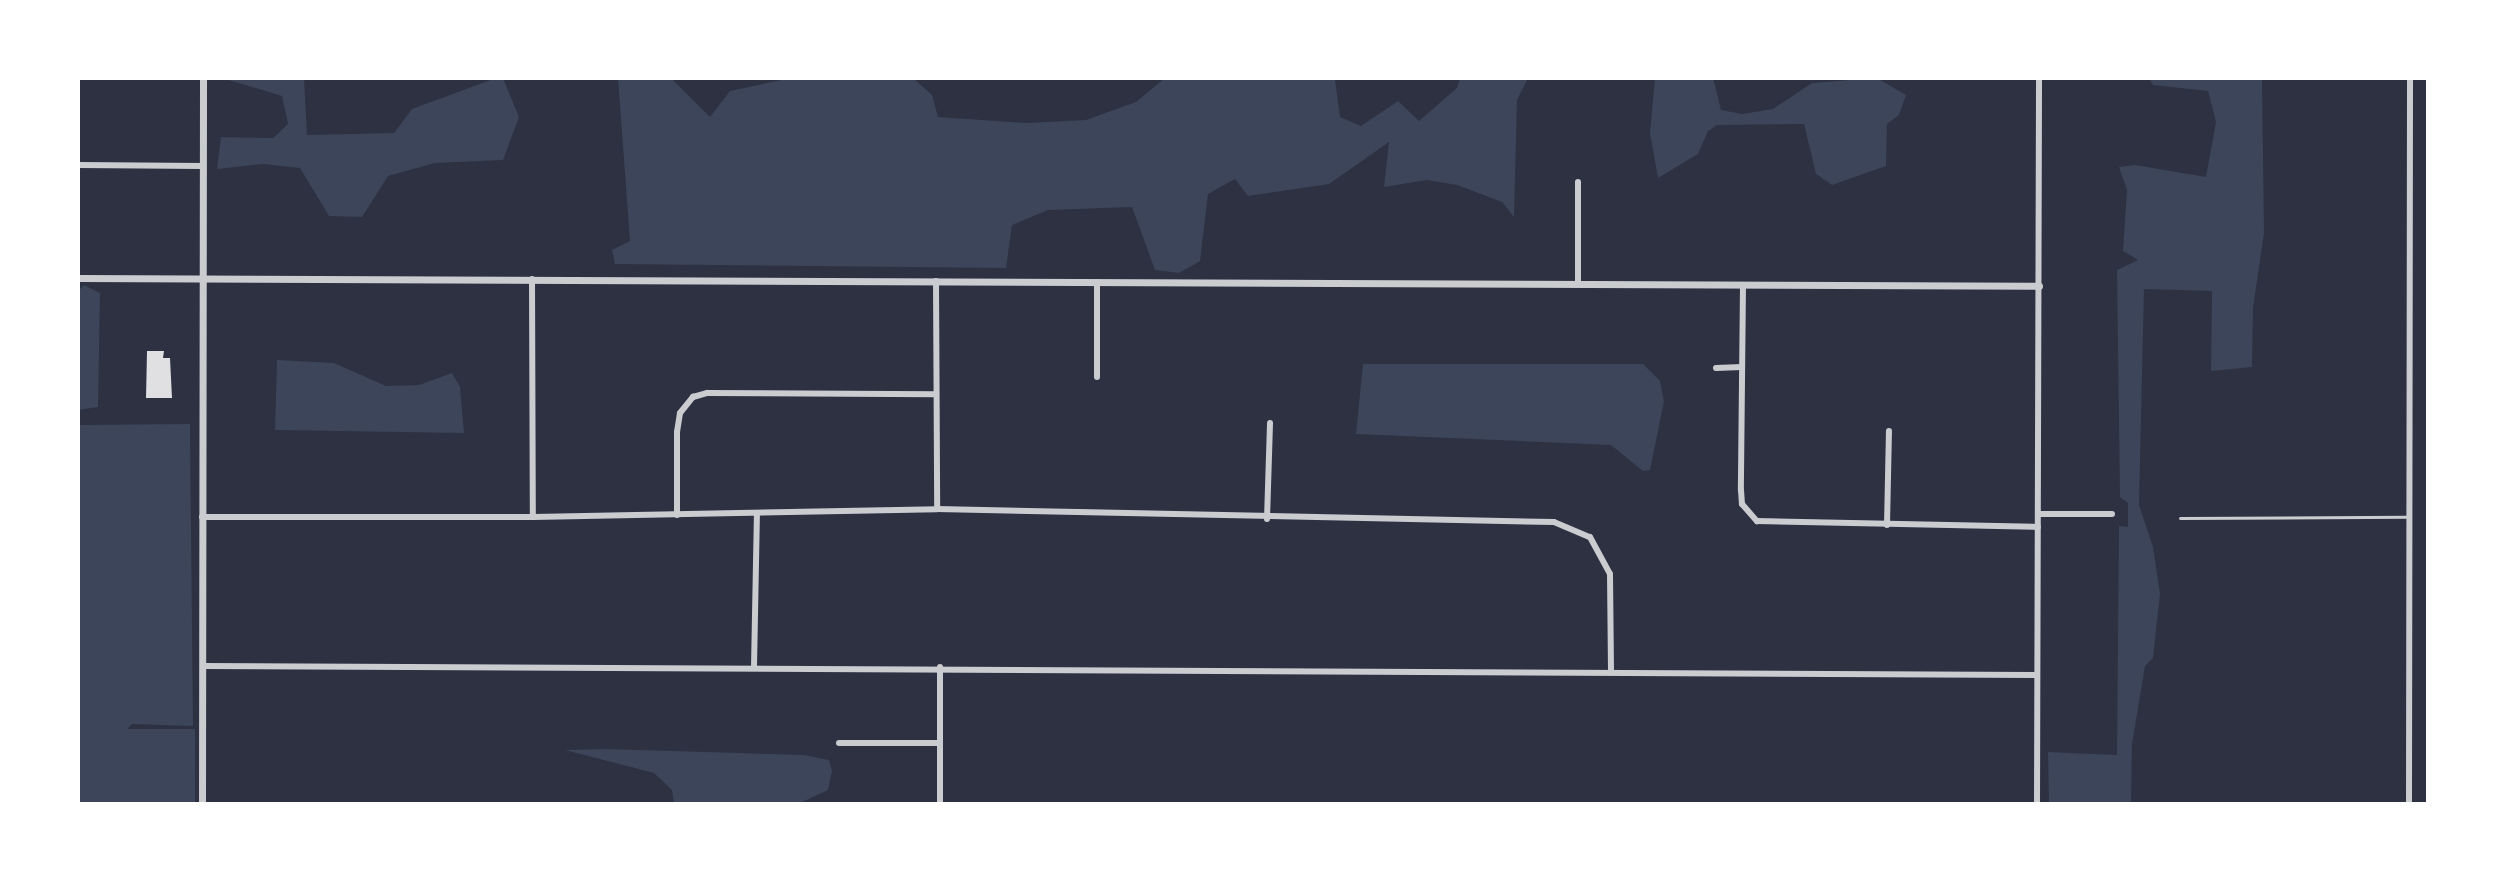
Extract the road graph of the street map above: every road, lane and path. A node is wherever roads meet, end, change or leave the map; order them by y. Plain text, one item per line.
1 (203, 78) edge
2 (2039, 78) edge
3 (2410, 78) edge
4 (78, 165) edge
5 (203, 166) junction
6 (1578, 182) dead end
7 (78, 278) edge
8 (201, 278) junction
9 (532, 279) junction
10 (936, 281) junction
11 (1097, 282) junction
12 (1578, 284) junction
13 (1743, 285) junction
14 (2039, 286) junction
15 (1742, 367) junction
16 (1716, 368) dead end
17 (1097, 377) dead end
18 (935, 394) junction
19 (1270, 423) dead end
20 (1889, 431) dead end
21 (937, 509) junction
22 (757, 513) junction
23 (2038, 514) junction
24 (2112, 514) dead end
25 (677, 515) junction
26 (202, 517) junction
27 (533, 517) junction
28 (2411, 517) junction
29 (2180, 518) dead end
30 (1267, 519) junction
31 (1887, 525) junction
32 (2038, 527) junction
33 (203, 666) junction
34 (754, 667) junction
35 (940, 667) junction
36 (1611, 672) junction
37 (2037, 675) junction
38 (839, 743) dead end
39 (940, 743) junction
40 (202, 804) edge
41 (940, 804) edge
42 (2037, 804) edge
43 (2409, 804) edge

1 - 5 street
2 - 14 street
3 - 28 street
4 - 5 street
5 - 8 street
6 - 12 street
7 - 8 street
8 - 9 street
8 - 26 street
9 - 10 street
9 - 27 street
10 - 11 street
10 - 18 street
11 - 12 street
11 - 17 street
12 - 13 street
13 - 14 street
13 - 15 street
14 - 23 street
15 - 16 street
15 - 31 street
18 - 21 street
18 - 25 street
19 - 30 street
20 - 31 street
21 - 22 street
21 - 30 street
22 - 25 street
22 - 34 street
23 - 24 street
23 - 32 street
25 - 27 street
26 - 27 street
26 - 33 street
28 - 29 lane
28 - 43 street
30 - 36 street
31 - 32 street
32 - 37 street
33 - 34 street
33 - 40 street
34 - 35 street
35 - 36 street
35 - 39 street
36 - 37 street
37 - 42 street
38 - 39 street
39 - 41 street

